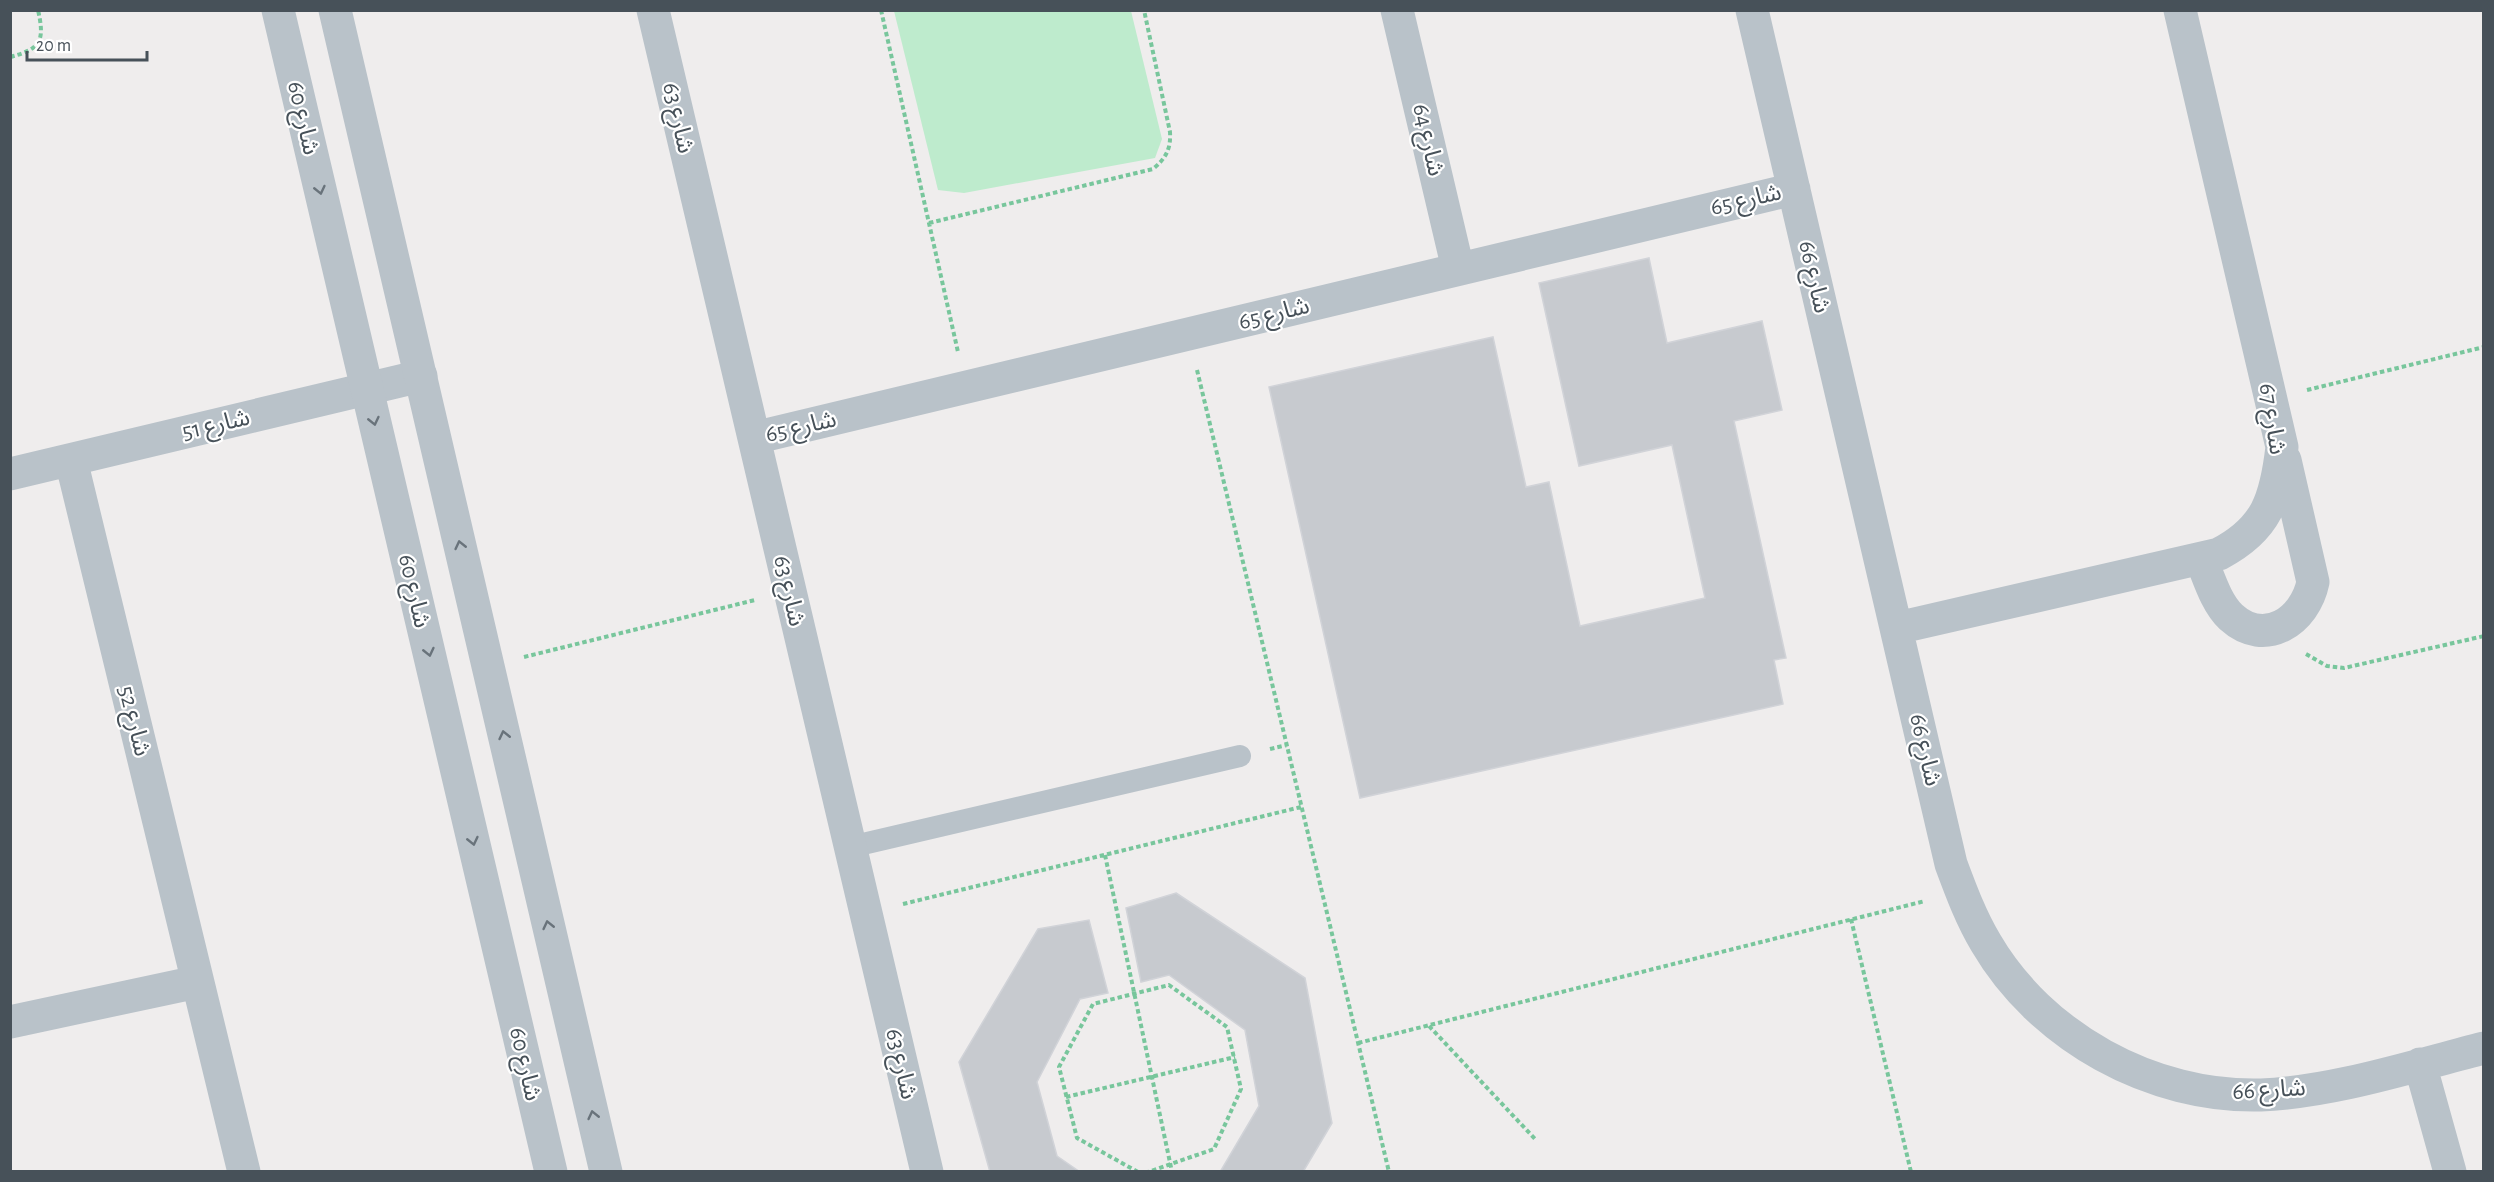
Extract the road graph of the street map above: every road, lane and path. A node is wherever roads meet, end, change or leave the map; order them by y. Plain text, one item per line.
1 (38, 10) edge
2 (278, 10) edge
3 (336, 10) edge
4 (653, 10) edge
5 (881, 10) edge
6 (1144, 10) edge
7 (1397, 10) edge
8 (1752, 10) edge
9 (2180, 10) edge
10 (10, 57) edge
11 (1794, 189) junction
12 (929, 223) junction
13 (1458, 269) junction
14 (1188, 334) junction
15 (2484, 347) edge
16 (421, 376) junction
17 (966, 388) junction
18 (367, 389) junction
19 (2271, 399) junction
20 (754, 438) junction
21 (2282, 447) junction
22 (71, 460) junction
23 (10, 474) edge
24 (2201, 560) junction
25 (789, 592) junction
26 (2288, 623) junction
27 (1897, 628) junction
28 (2484, 636) edge
29 (488, 666) junction
30 (1240, 756) dead end
31 (1302, 807) junction
32 (850, 847) junction
33 (1105, 855) junction
34 (1961, 892) junction
35 (865, 913) junction
36 (1851, 919) junction
37 (197, 982) junction
38 (1134, 993) junction
39 (10, 1022) edge
40 (1429, 1026) junction
41 (1358, 1043) junction
42 (2484, 1048) edge
43 (1235, 1058) junction
44 (2420, 1064) junction
45 (1152, 1077) junction
46 (1066, 1097) junction
47 (1535, 1139) dead end
48 (1170, 1164) junction
49 (243, 1172) edge
50 (551, 1172) edge
51 (606, 1172) edge
52 (927, 1172) edge
53 (1138, 1172) edge
54 (1148, 1172) edge
55 (1172, 1172) edge
56 (1389, 1172) edge
57 (1911, 1172) edge
58 (2450, 1172) edge

1 - 10 path
2 -> 18 street, شارع 60
3 - 16 street
4 - 20 street, شارع 63
5 - 12 path
6 - 12 path
7 - 13 street, شارع 64
8 - 11 street, شارع 66
9 - 19 street, شارع 67
11 - 13 street, شارع 65
11 - 27 street, شارع 66
12 - 17 path
13 - 14 street, شارع 65
14 - 17 street, شارع 65
14 - 31 path
15 - 19 path
16 - 18 street, شارع 51
29 -> 16 street
17 - 20 street, شارع 65
18 - 22 street, شارع 51
18 -> 50 street, شارع 60
19 - 21 street, شارع 67
20 - 25 street, شارع 63
21 - 24 street, شارع 67
21 - 26 street
22 - 23 street, شارع 51
22 - 37 street, شارع 52
24 - 26 street
24 - 27 street, شارع 67
25 - 29 path
25 - 32 street, شارع 63
26 - 28 path
27 - 34 street, شارع 66
51 -> 29 street
30 - 32 lane
31 - 33 path
31 - 41 path
32 - 35 street, شارع 63
33 - 35 path
33 - 38 path
34 - 36 path
34 - 44 street, شارع 66
35 - 52 street, شارع 63
36 - 40 path
36 - 57 path
37 - 39 street
37 - 49 street, شارع 52
38 - 43 path
38 - 45 path
38 - 46 path
40 - 41 path
40 - 47 path
41 - 56 path
42 - 44 street, شارع 66
43 - 45 path
43 - 48 path
44 - 58 street
45 - 46 path
45 - 48 path
46 - 53 path
48 - 54 path
48 - 55 path

